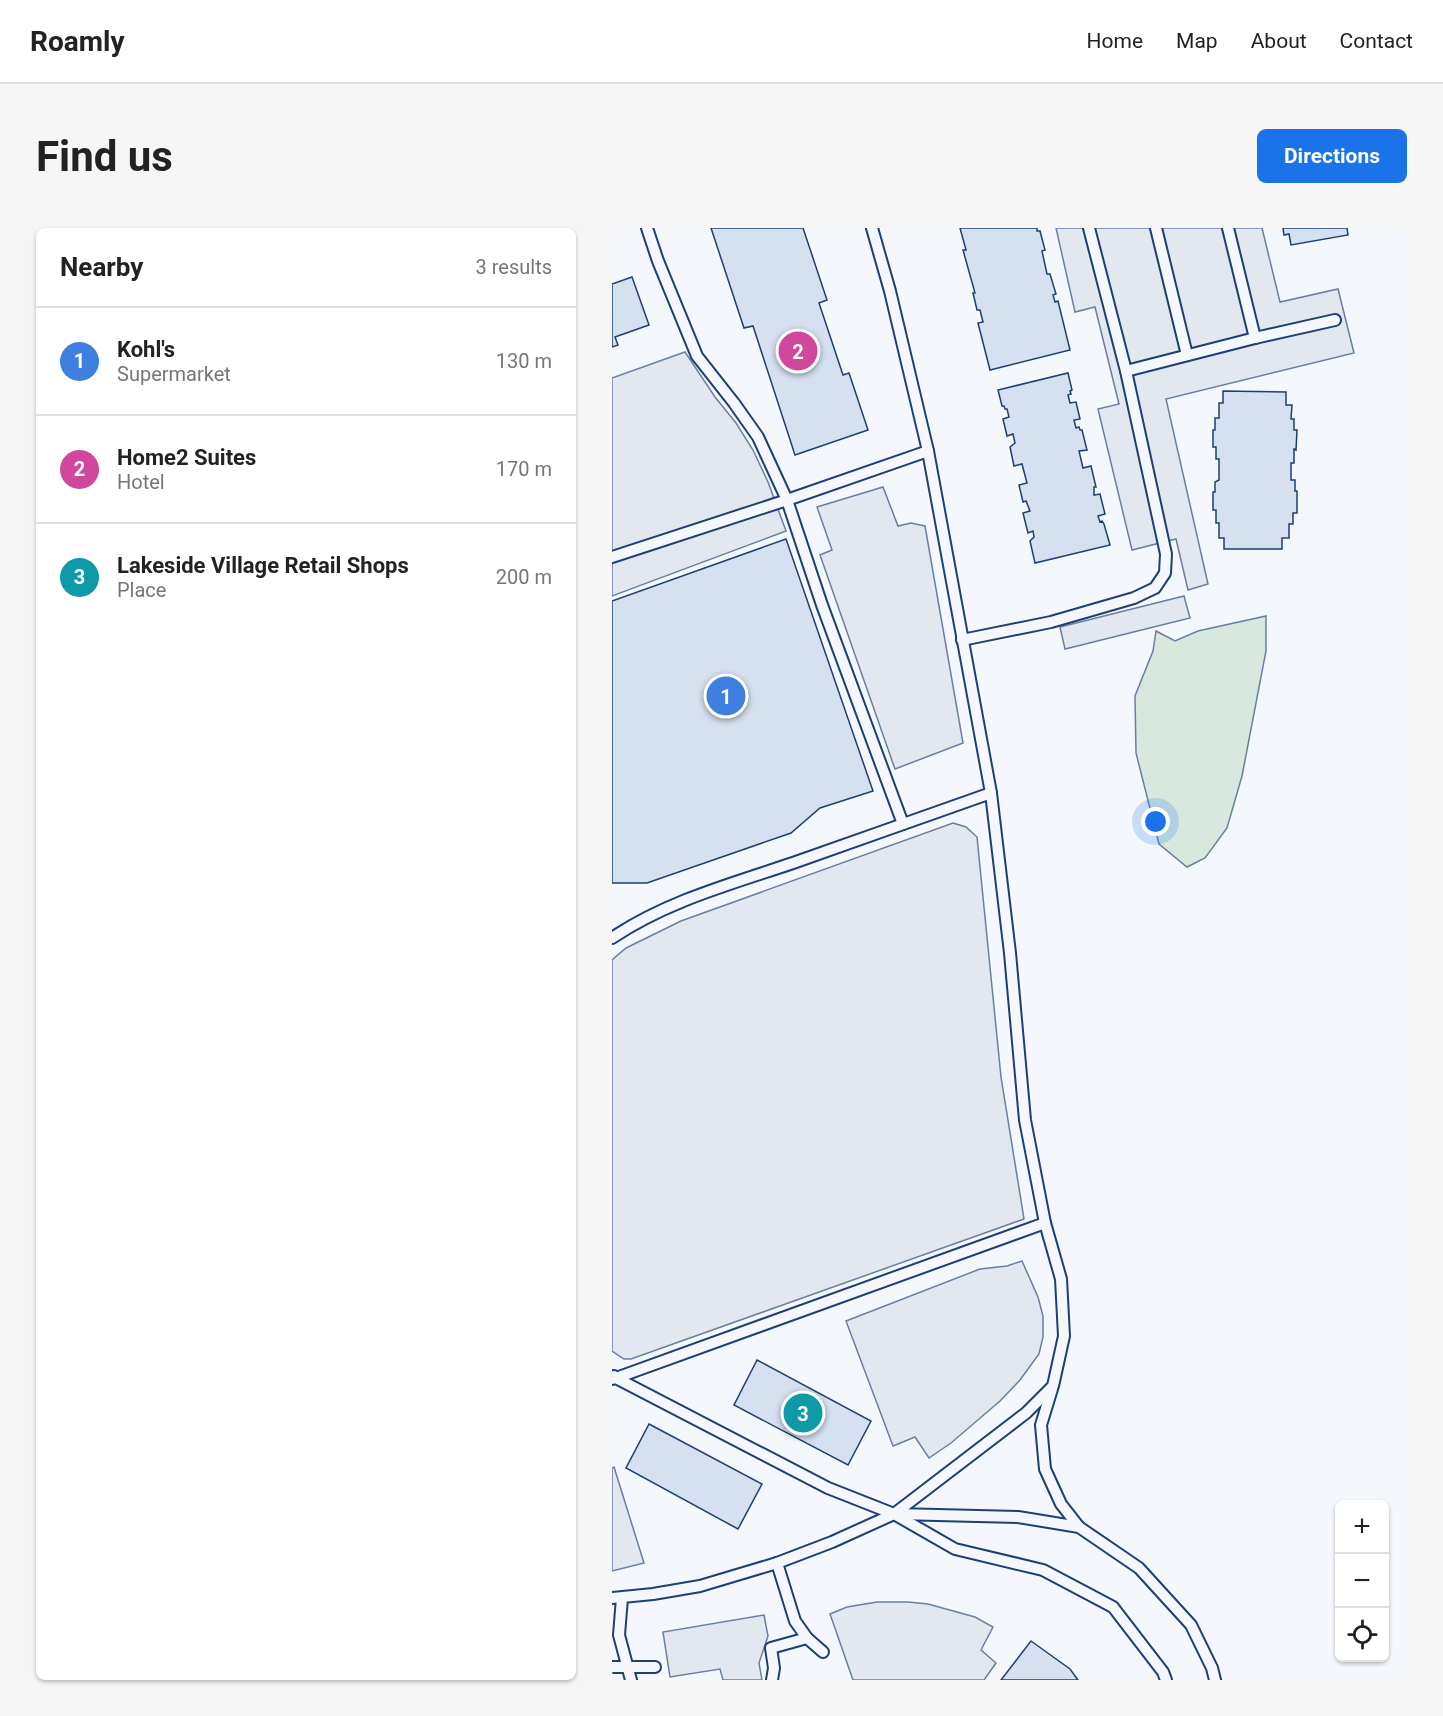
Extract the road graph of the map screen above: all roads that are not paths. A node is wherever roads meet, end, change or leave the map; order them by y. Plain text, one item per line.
1 (647, 228) edge
2 (872, 228) edge
3 (1089, 228) edge
4 (1156, 228) edge
5 (1228, 228) edge
6 (1335, 320) dead end
7 (1256, 338) junction
8 (1187, 355) junction
9 (1126, 371) junction
10 (928, 452) junction
11 (787, 500) junction
12 (612, 557) edge
13 (963, 640) junction
14 (991, 793) junction
15 (903, 824) junction
16 (612, 938) edge
17 (1045, 1223) junction
18 (613, 1377) edge
19 (1053, 1386) junction
20 (894, 1514) junction
21 (1079, 1527) junction
22 (777, 1563) junction
23 (617, 1598) edge
24 (807, 1638) junction
25 (824, 1653) dead end
26 (612, 1667) edge
27 (626, 1667) junction
28 (655, 1667) dead end
29 (631, 1680) edge
30 (772, 1680) edge
31 (1166, 1680) edge
32 (1215, 1680) edge

1 - 11 lane
2 - 10 lane
3 - 9 lane
4 - 8 lane
5 - 7 lane
6 - 7 lane
7 - 8 lane
8 - 9 lane
9 - 13 lane
10 - 11 lane
10 - 13 lane
11 - 12 lane
11 - 15 lane
13 - 14 lane
14 - 15 lane
14 - 17 lane
15 - 16 lane
17 - 18 lane
17 - 19 lane
18 - 20 lane
19 - 20 lane
19 - 21 lane
20 - 21 lane
20 - 22 lane
20 - 31 lane
21 - 32 lane
22 - 23 lane
22 - 24 lane
23 - 27 lane
24 - 25 lane
24 - 30 lane
26 - 27 lane
27 - 28 lane
27 - 29 lane

